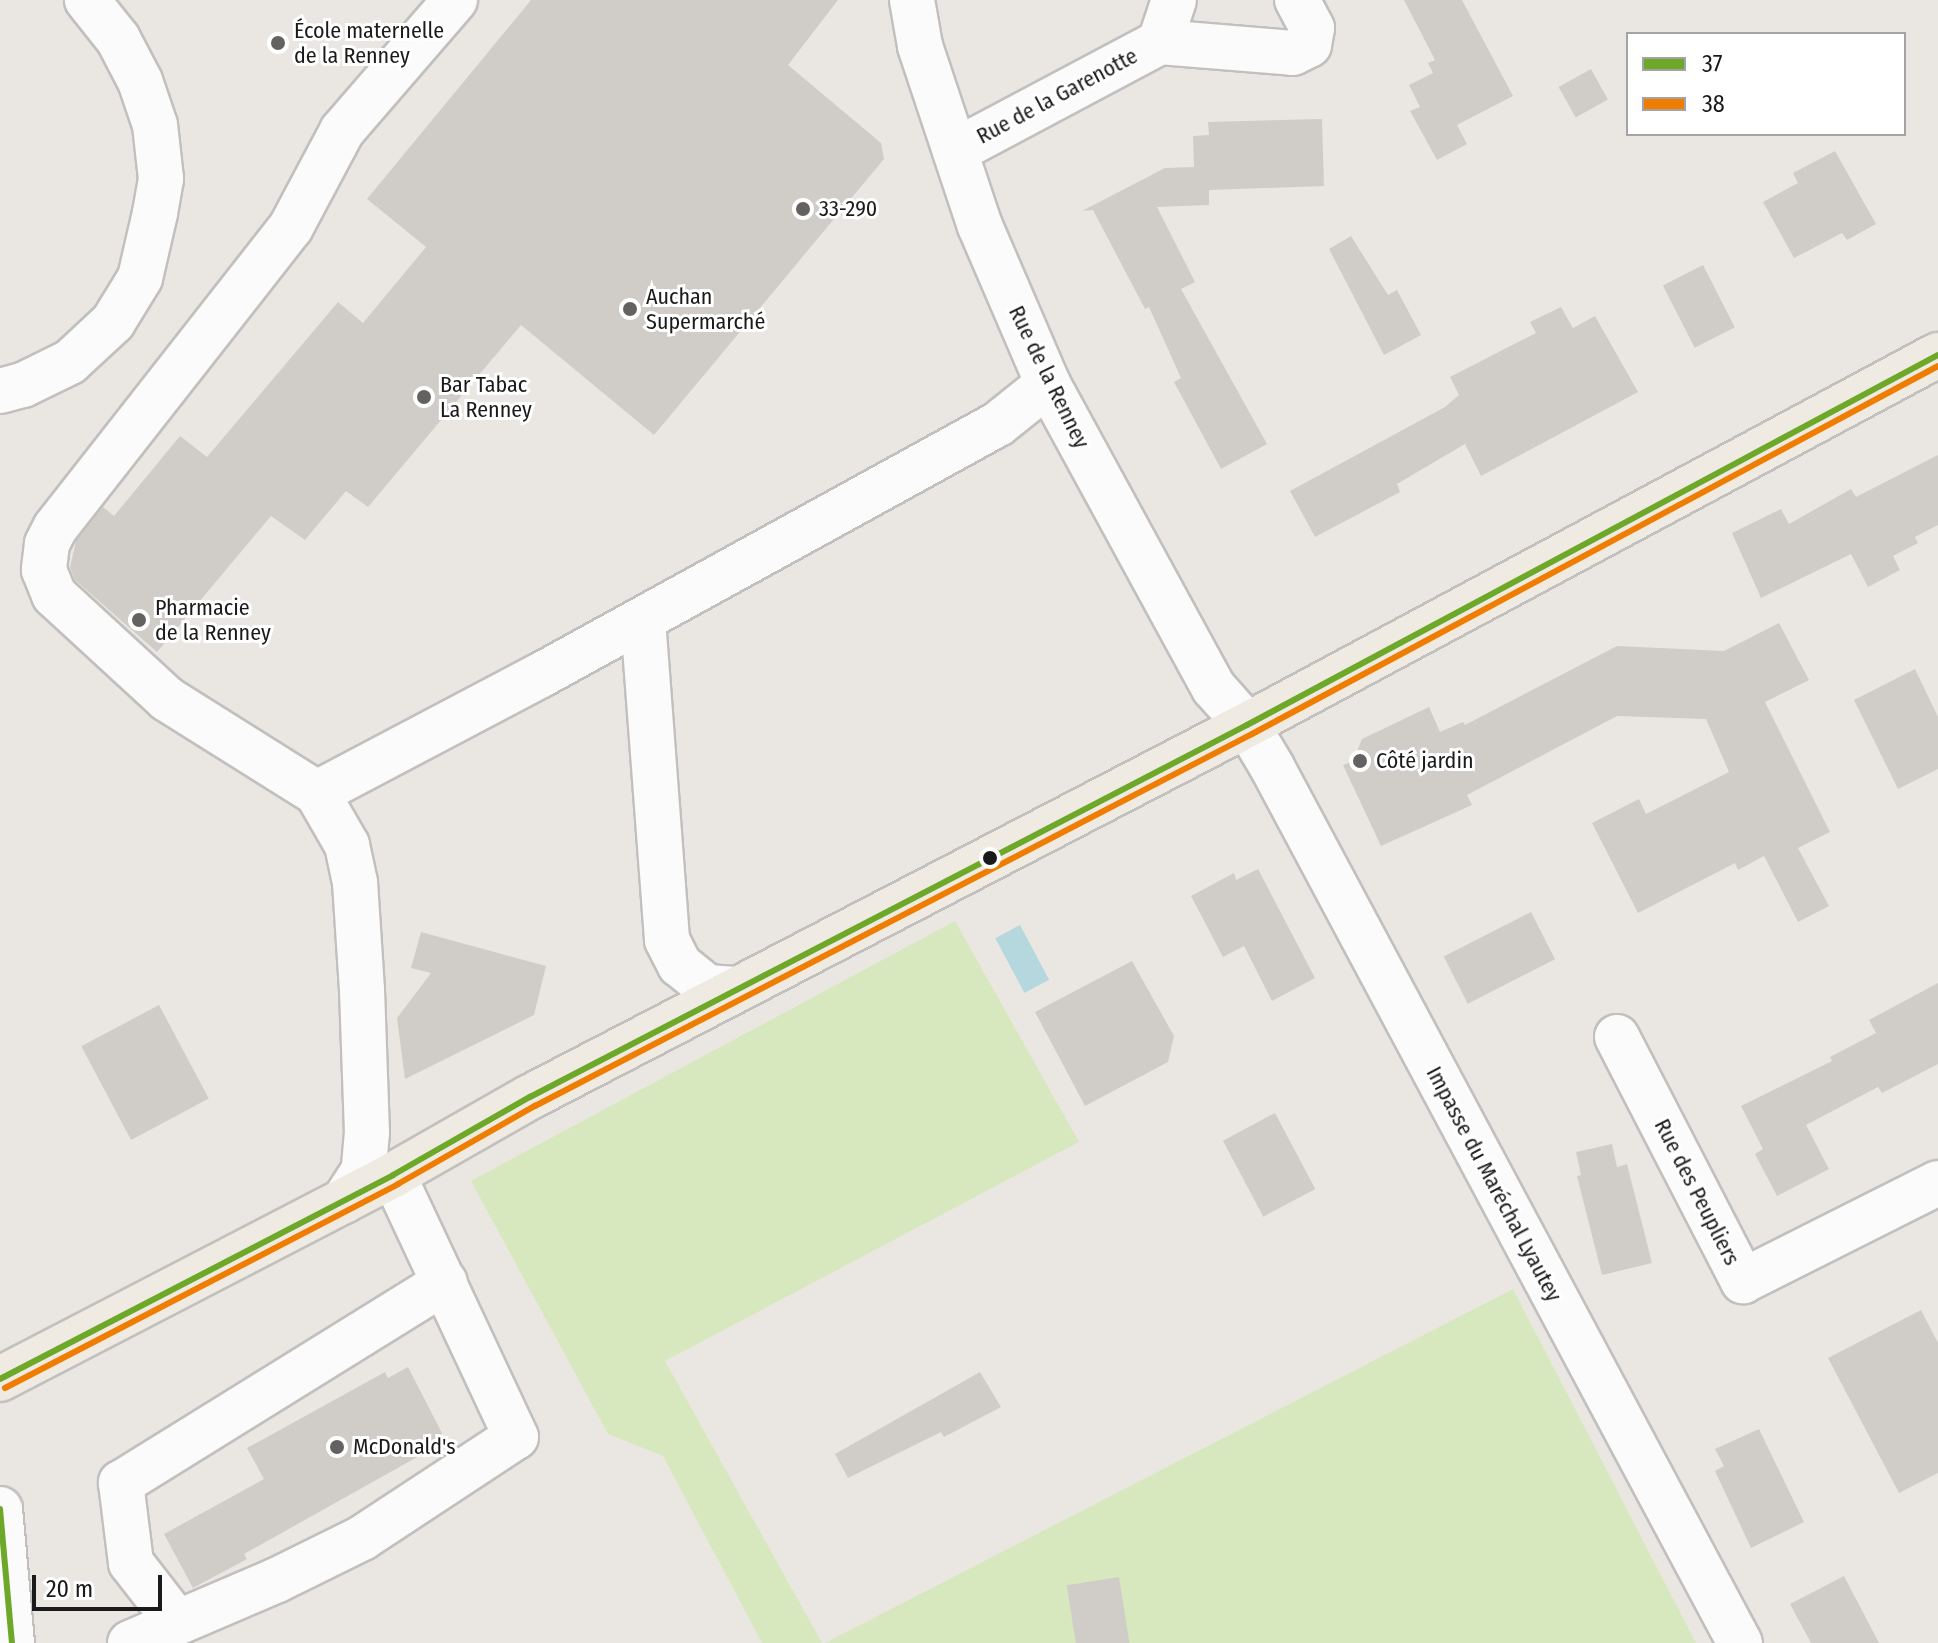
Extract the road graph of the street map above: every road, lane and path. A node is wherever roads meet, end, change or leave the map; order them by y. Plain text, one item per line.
1 (87, 0) edge
2 (455, 0) edge
3 (912, 0) edge
4 (1174, 0) edge
5 (1297, 0) edge
6 (1160, 42) junction
7 (955, 151) junction
8 (1938, 355) edge
9 (1048, 384) junction
10 (0, 391) edge
11 (643, 620) junction
12 (1247, 725) junction
13 (317, 793) junction
14 (738, 989) junction
15 (1617, 1037) dead end
16 (393, 1175) junction
17 (1934, 1196) edge
18 (344, 1201) junction
19 (445, 1282) junction
20 (0, 1379) edge
21 (0, 1509) edge
22 (177, 1622) junction
23 (12, 1643) edge
24 (130, 1643) edge
25 (1740, 1643) edge

1 - 10 street
2 - 13 street
3 - 7 street, Rue de la Renney
4 - 6 street, Rue de la Garenotte
5 - 6 street, Rue de la Garenotte
6 - 7 street, Rue de la Garenotte
7 - 9 street, Rue de la Renney
8 - 12 main road
9 - 11 street
9 - 12 street, Rue de la Renney
11 - 13 street
11 - 14 street
12 - 14 main road
12 - 25 street, Impasse du Maréchal Lyautey
13 - 18 street
14 - 16 main road
15 - 17 street, Rue des Peupliers
16 - 18 main road
16 - 19 street
18 - 20 main road
19 - 22 street
19 - 22 street
21 - 23 street
22 - 24 street

